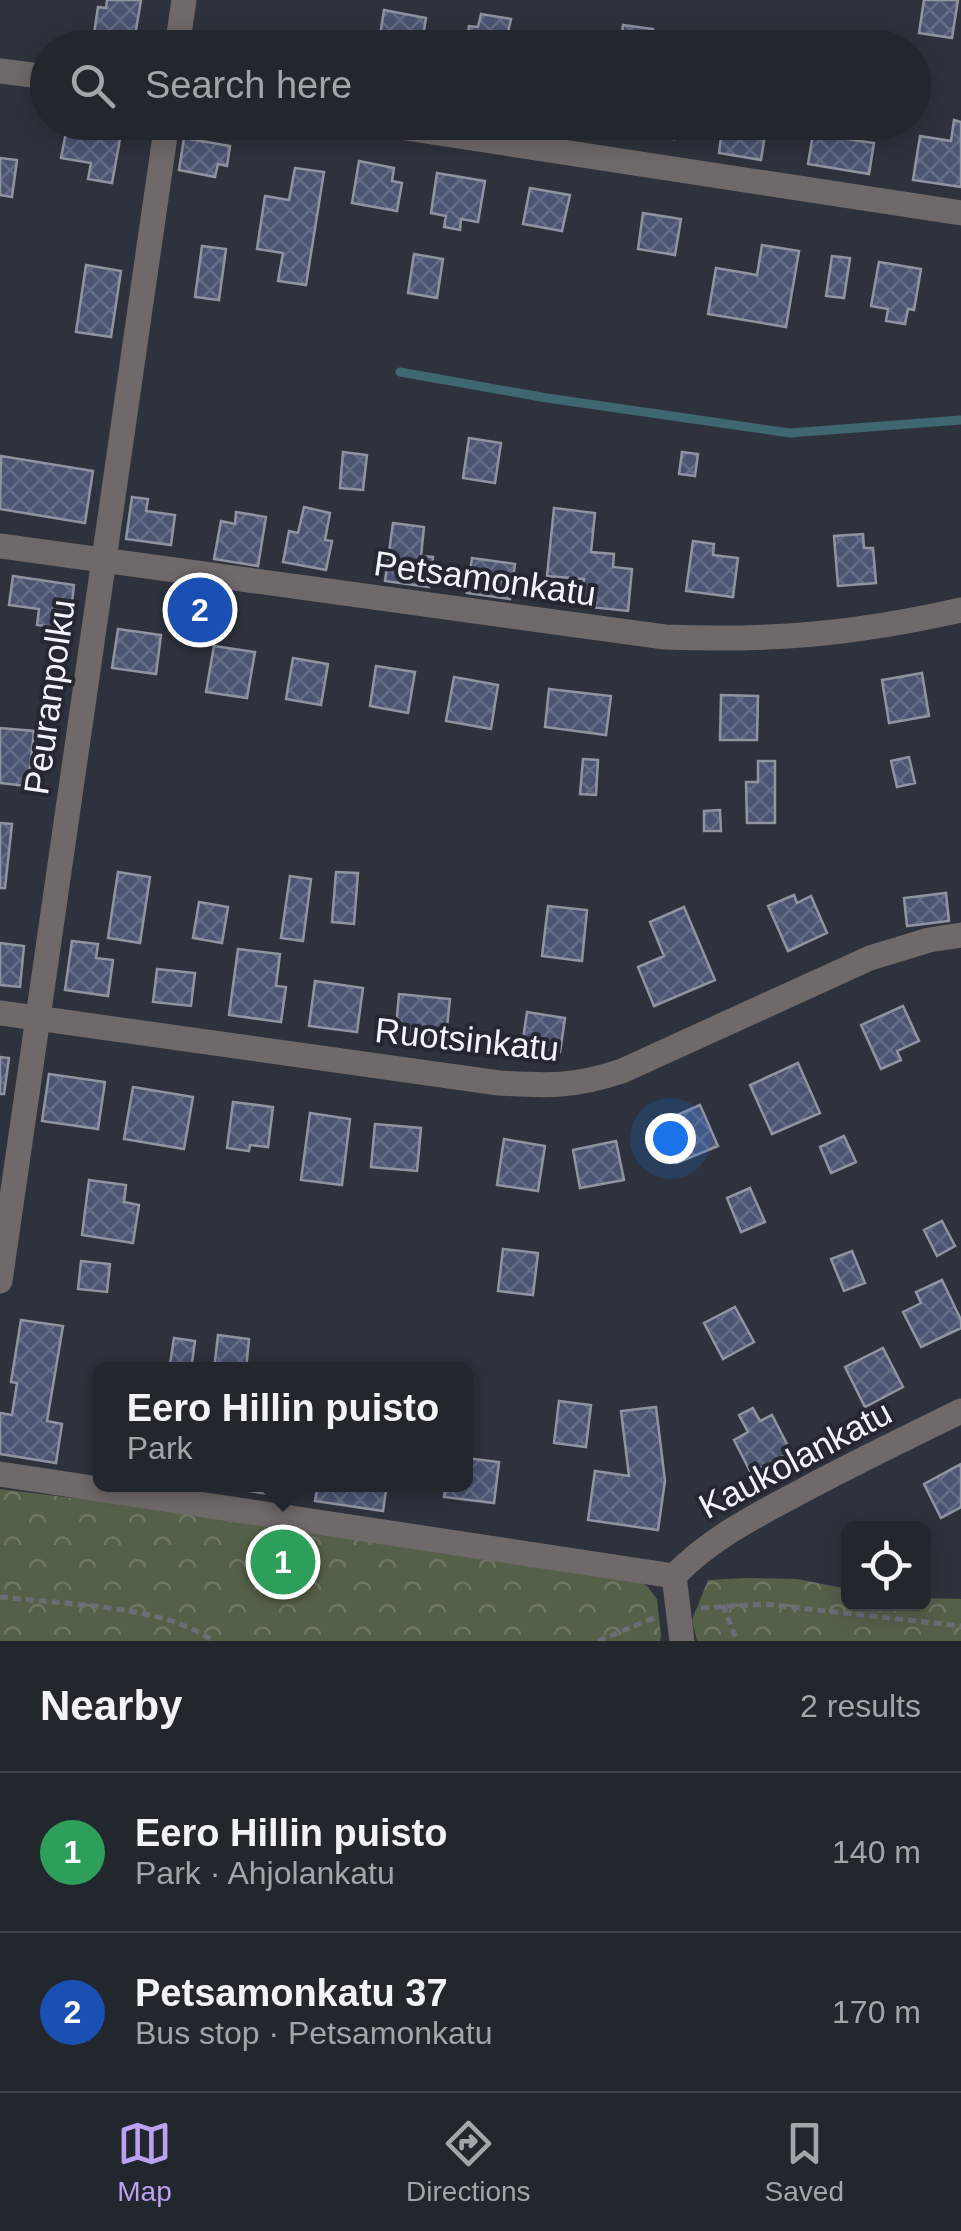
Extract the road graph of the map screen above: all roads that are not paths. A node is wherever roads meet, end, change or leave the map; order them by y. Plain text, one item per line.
1 (184, 0) edge
2 (180, 30) edge
3 (0, 70) edge
4 (30, 74) edge
5 (164, 140) edge
6 (484, 140) edge
7 (961, 213) edge
8 (0, 546) edge
9 (103, 562) junction
10 (961, 610) edge
11 (961, 935) edge
12 (0, 1013) edge
13 (40, 1019) junction
14 (0, 1281) edge
15 (961, 1411) edge
16 (0, 1474) edge
17 (93, 1488) edge
18 (119, 1492) edge
19 (674, 1576) junction
20 (682, 1641) edge

1 - 2 street
3 - 4 street
5 - 9 street, Peuranpolku
6 - 7 street
8 - 9 street, Petsamonkatu
9 - 10 street, Petsamonkatu
9 - 13 street, Peuranpolku
11 - 13 street, Ruotsinkatu
12 - 13 street, Ruotsinkatu
13 - 14 street, Peuranpolku
15 - 19 street, Kaukolankatu
16 - 17 street
18 - 19 street
19 - 20 street

